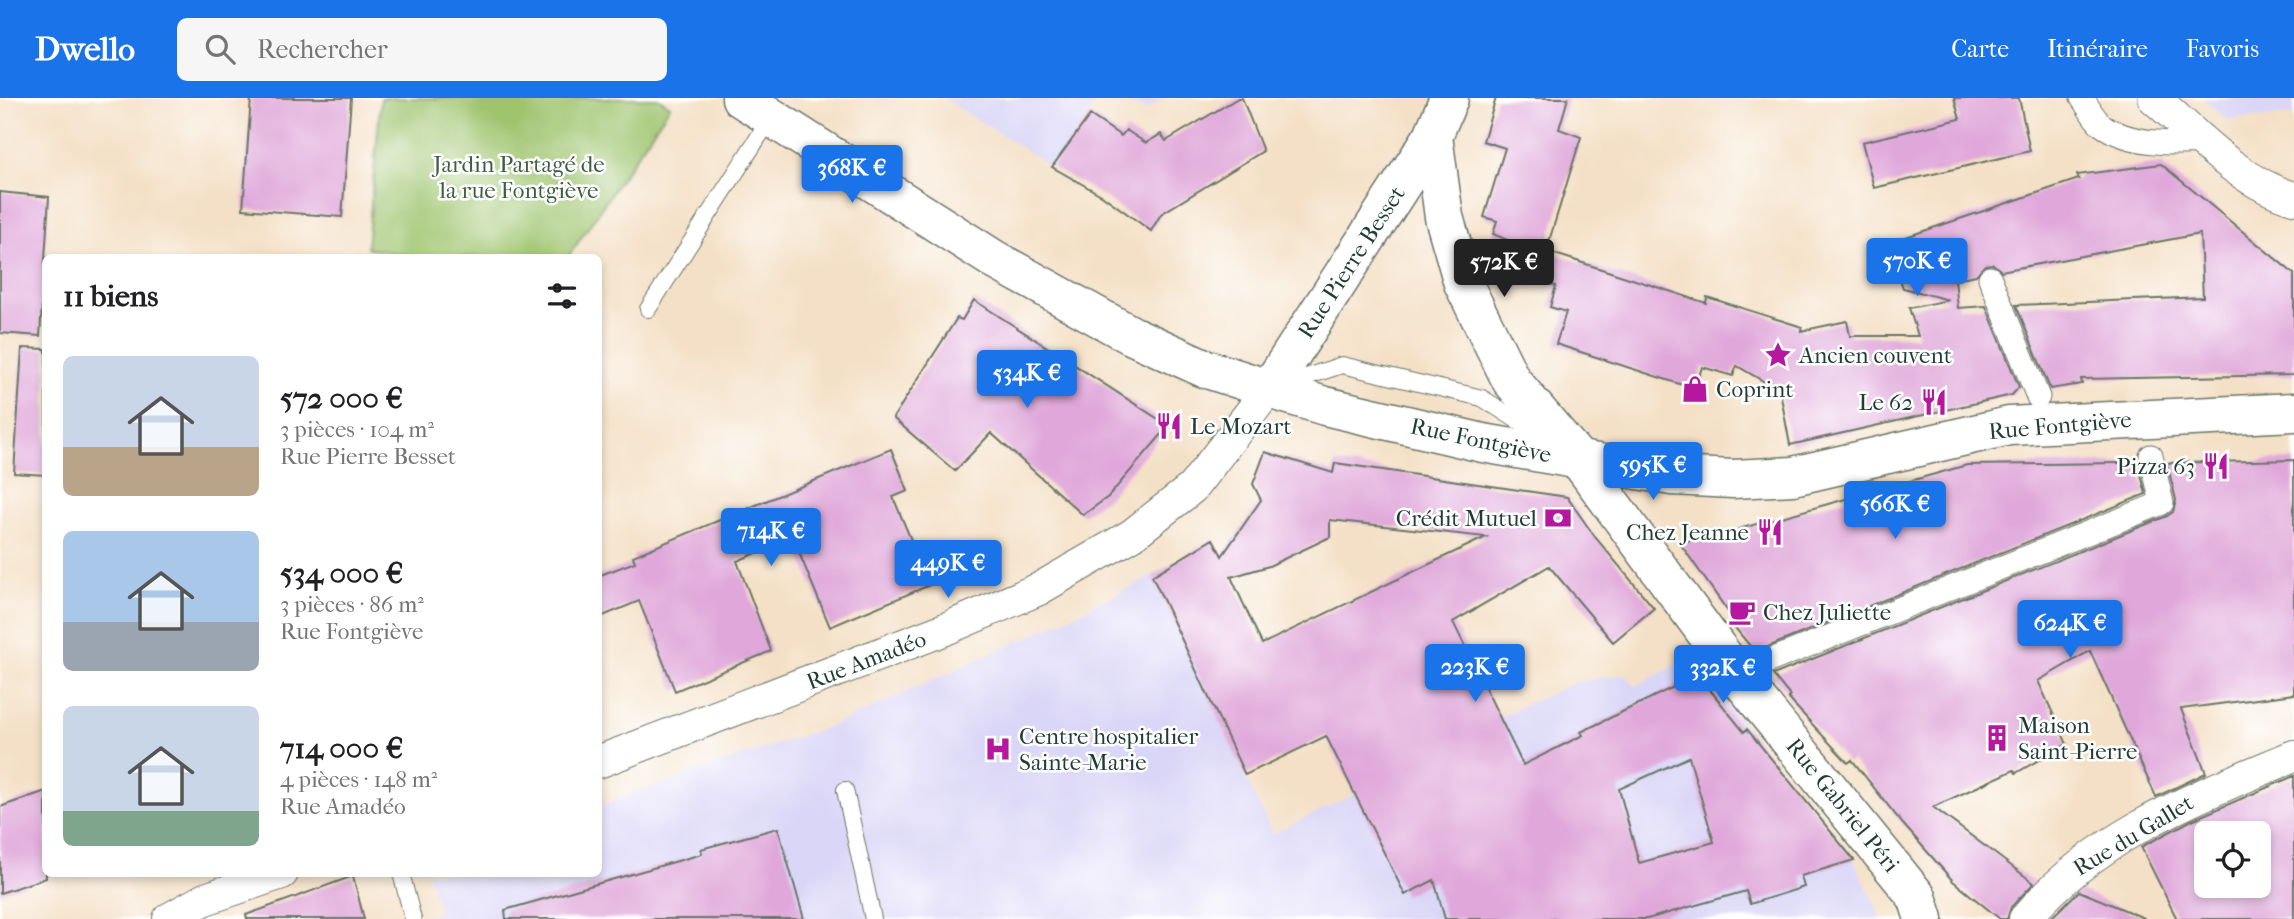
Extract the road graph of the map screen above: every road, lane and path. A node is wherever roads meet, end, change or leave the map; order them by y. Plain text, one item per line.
1 (1449, 98) edge
2 (2082, 98) edge
3 (2154, 98) edge
4 (756, 107) edge
5 (1433, 136) junction
6 (2206, 142) junction
7 (2294, 198) edge
8 (1990, 278) dead end
9 (648, 309) dead end
10 (1269, 389) junction
11 (2038, 397) dead end
12 (2294, 412) edge
13 (2151, 437) junction
14 (1579, 460) junction
15 (1749, 672) junction
16 (2294, 747) edge
17 (2294, 756) edge
18 (602, 760) edge
19 (845, 790) dead end
20 (270, 877) edge
21 (402, 877) edge
22 (169, 919) edge
23 (413, 919) edge
24 (873, 919) edge
25 (1924, 919) edge
26 (2014, 919) edge
27 (2025, 919) edge

1 - 5 main road, Rue Pierre Besset
2 - 6 street
3 - 6 street
4 - 9 lane
4 - 10 main road, Rue Fontgiève
5 - 10 main road, Rue Pierre Besset
5 - 14 main road, Rue Pierre Besset
6 - 7 street
8 - 11 street
10 - 14 main road, Rue Fontgiève
10 - 18 street, Rue Amadéo
12 - 13 main road, Rue Fontgiève
13 - 14 main road, Rue Fontgiève
13 - 15 street
14 - 15 main road, Rue Gabriel Péri
15 - 25 main road, Rue Gabriel Péri
16 - 26 street
17 - 27 street, Rue du Gallet
19 - 24 lane
20 - 22 street
21 - 23 lane

